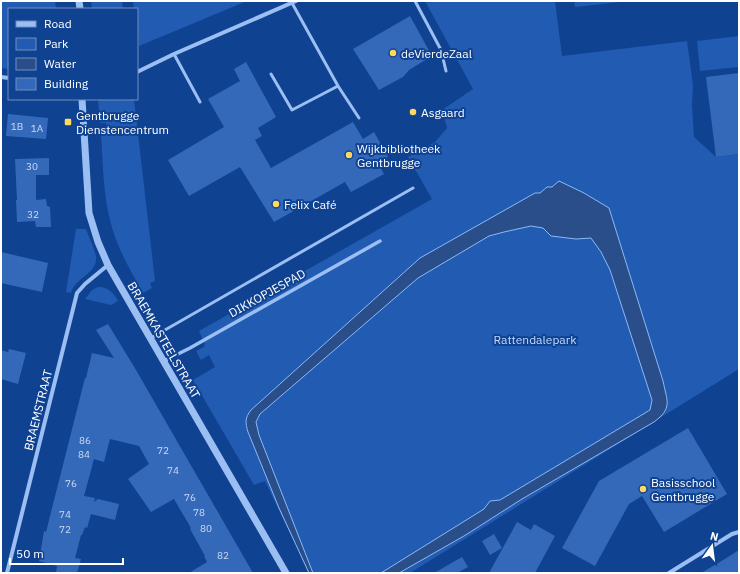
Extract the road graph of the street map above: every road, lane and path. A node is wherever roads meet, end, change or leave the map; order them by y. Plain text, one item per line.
1 (415, 1) edge
2 (294, 2) edge
3 (174, 54) junction
4 (446, 71) dead end
5 (138, 72) edge
6 (271, 74) dead end
7 (338, 86) junction
8 (82, 100) edge
9 (200, 102) dead end
10 (359, 118) dead end
11 (413, 188) dead end
12 (380, 241) dead end
13 (108, 265) junction
14 (151, 338) junction
15 (164, 361) junction
16 (739, 532) edge
17 (7, 573) edge
18 (286, 573) edge
19 (669, 573) edge

1 - 4 lane
2 - 3 street
2 - 7 lane
3 - 5 street
3 - 9 lane
6 - 7 lane
7 - 10 lane
8 - 13 street, BRAEMKASTEELSTRAAT
11 - 14 lane
12 - 15 street, DIKKOPJESPAD
13 - 14 street, BRAEMKASTEELSTRAAT
13 - 17 street, BRAEMSTRAAT
14 - 15 street, BRAEMKASTEELSTRAAT
15 - 18 street, BRAEMKASTEELSTRAAT
16 - 19 street

